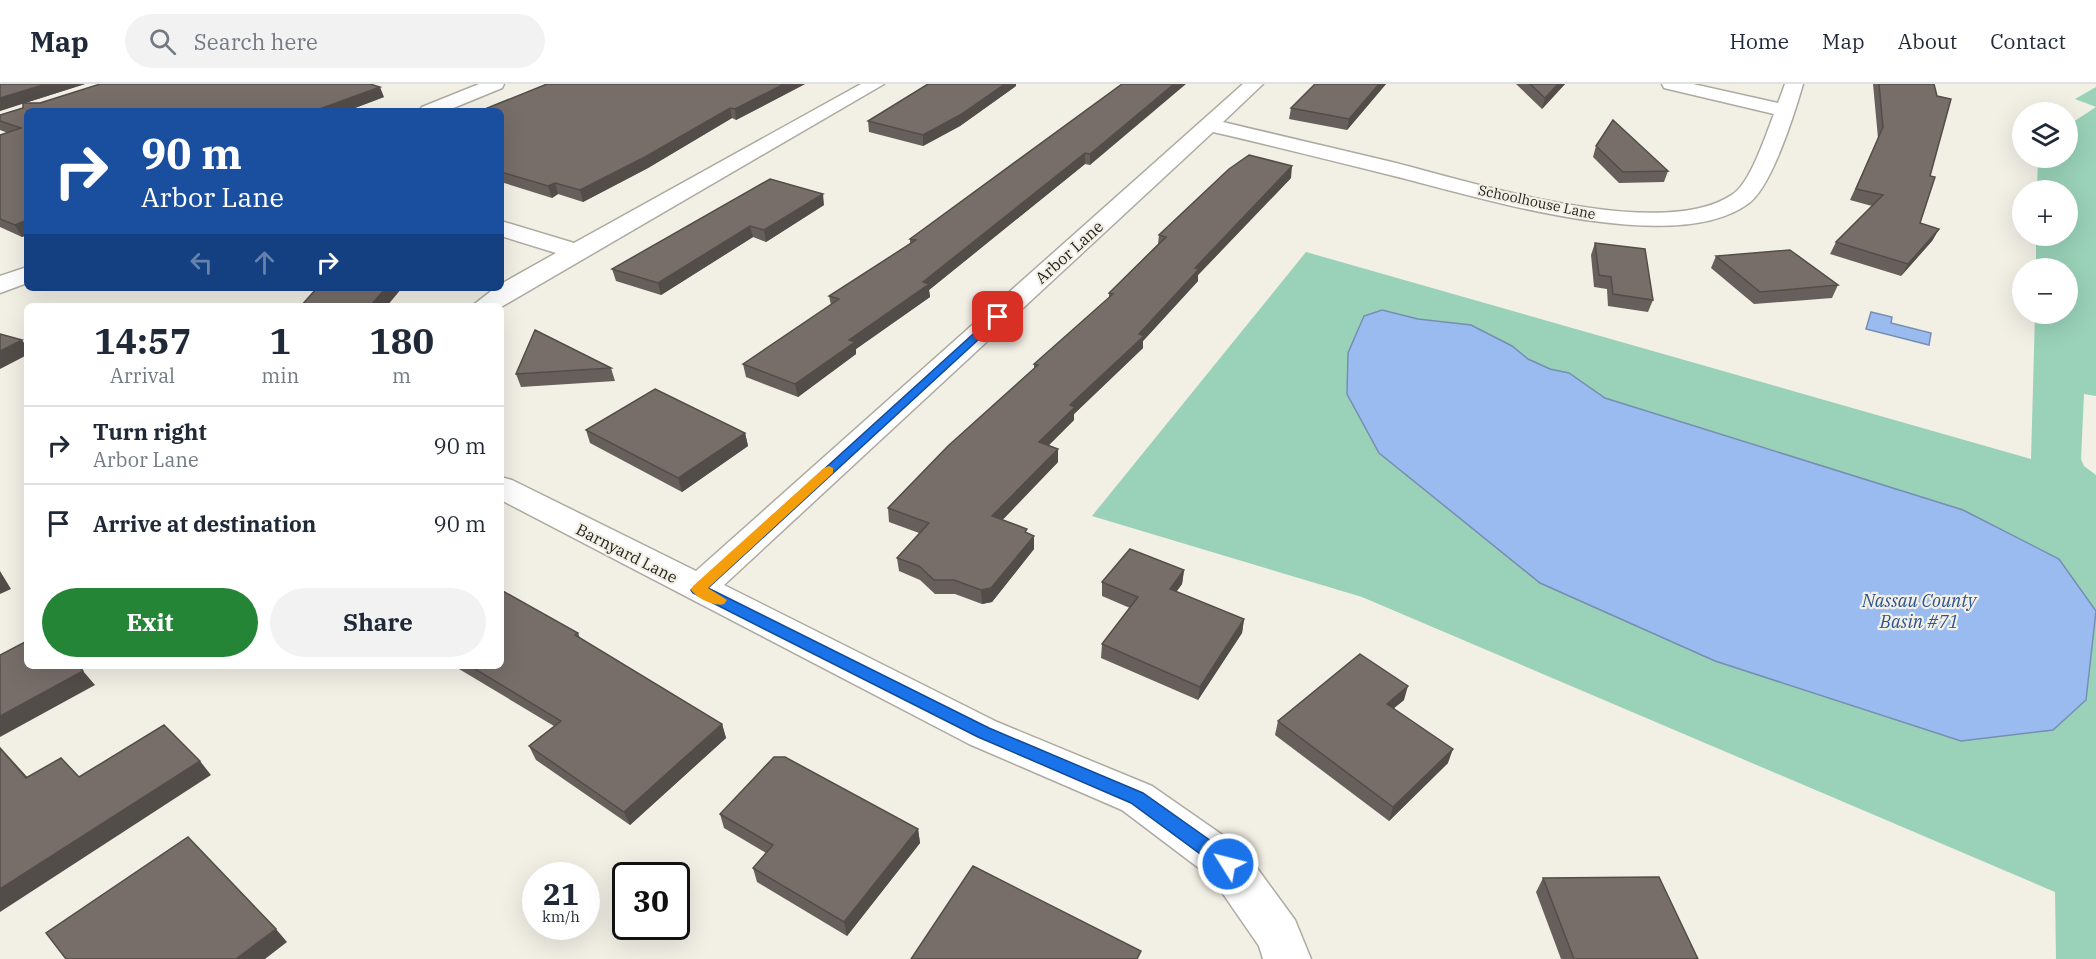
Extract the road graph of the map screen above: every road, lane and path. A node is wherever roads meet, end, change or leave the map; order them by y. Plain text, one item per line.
1 (464, 84) edge
2 (875, 84) edge
3 (1254, 84) edge
4 (1671, 84) edge
5 (1794, 84) edge
6 (489, 86) edge
7 (436, 108) edge
8 (1785, 110) junction
9 (1209, 124) junction
10 (504, 229) edge
11 (577, 252) junction
12 (24, 275) edge
13 (0, 285) edge
14 (490, 303) edge
15 (504, 490) edge
16 (698, 590) junction
17 (1287, 959) edge

1 - 6 street
2 - 11 street
3 - 9 street, Arbor Lane
4 - 8 street
5 - 8 street, Schoolhouse Lane
6 - 7 street
8 - 9 street, Schoolhouse Lane
9 - 16 street, Arbor Lane
10 - 11 street
11 - 14 street
12 - 13 street
15 - 16 street, Barnyard Lane
16 - 17 street, Barnyard Lane

